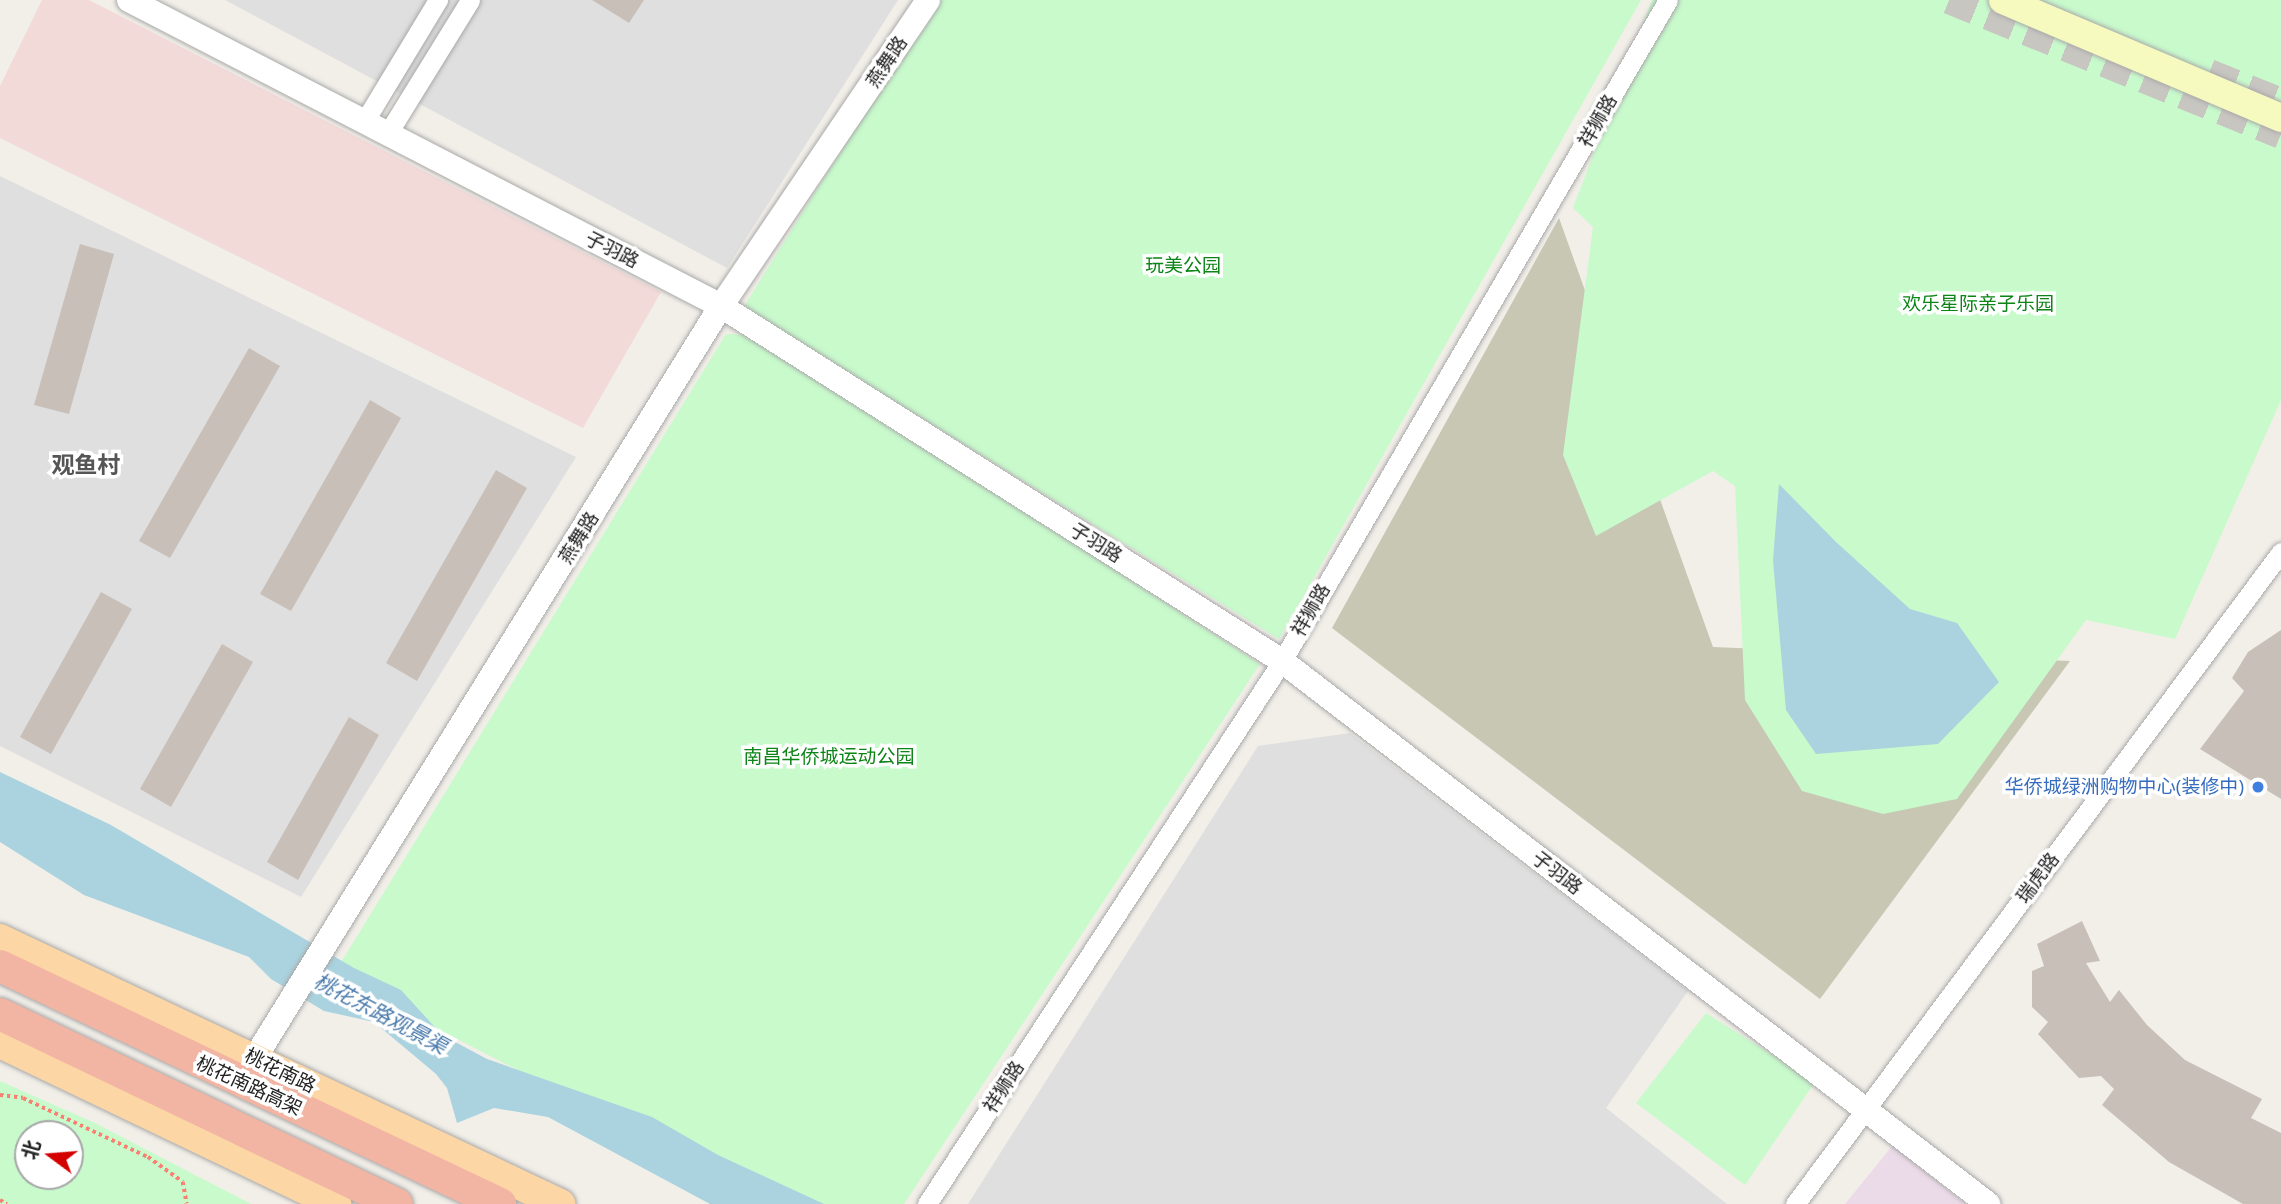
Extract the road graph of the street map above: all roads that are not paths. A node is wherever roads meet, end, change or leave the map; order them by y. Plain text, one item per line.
1 (129, 0) edge
2 (438, 0) edge
3 (470, 0) edge
4 (928, 0) edge
5 (1668, 0) edge
6 (2003, 0) edge
7 (2281, 118) edge
8 (364, 122) junction
9 (388, 133) junction
10 (721, 306) junction
11 (2281, 552) edge
12 (1282, 661) junction
13 (0, 939) edge
14 (0, 966) edge
15 (0, 1014) edge
16 (0, 1042) edge
17 (248, 1070) junction
18 (1866, 1110) junction
19 (336, 1204) edge
20 (397, 1204) edge
21 (500, 1204) edge
22 (560, 1204) edge
23 (927, 1204) edge
24 (1795, 1204) edge
25 (1988, 1204) edge

1 - 8 street, 子羽路
2 - 8 street
3 - 9 street
4 - 10 street, 燕舞路
5 - 12 street, 祥狮路
6 - 7 main road
8 - 9 street, 子羽路
9 - 10 street, 子羽路
10 - 12 street, 子羽路
10 - 17 street, 燕舞路
11 - 18 street, 瑞虎路
12 - 18 street, 子羽路
12 - 23 street, 祥狮路
13 - 17 main road, 桃花南路
14 - 17 highway, 桃花南路高架
15 - 20 highway
16 - 19 main road
17 - 21 highway, 桃花南路高架
17 - 22 main road, 桃花南路
18 - 24 street, 瑞虎路
18 - 25 street, 子羽路

